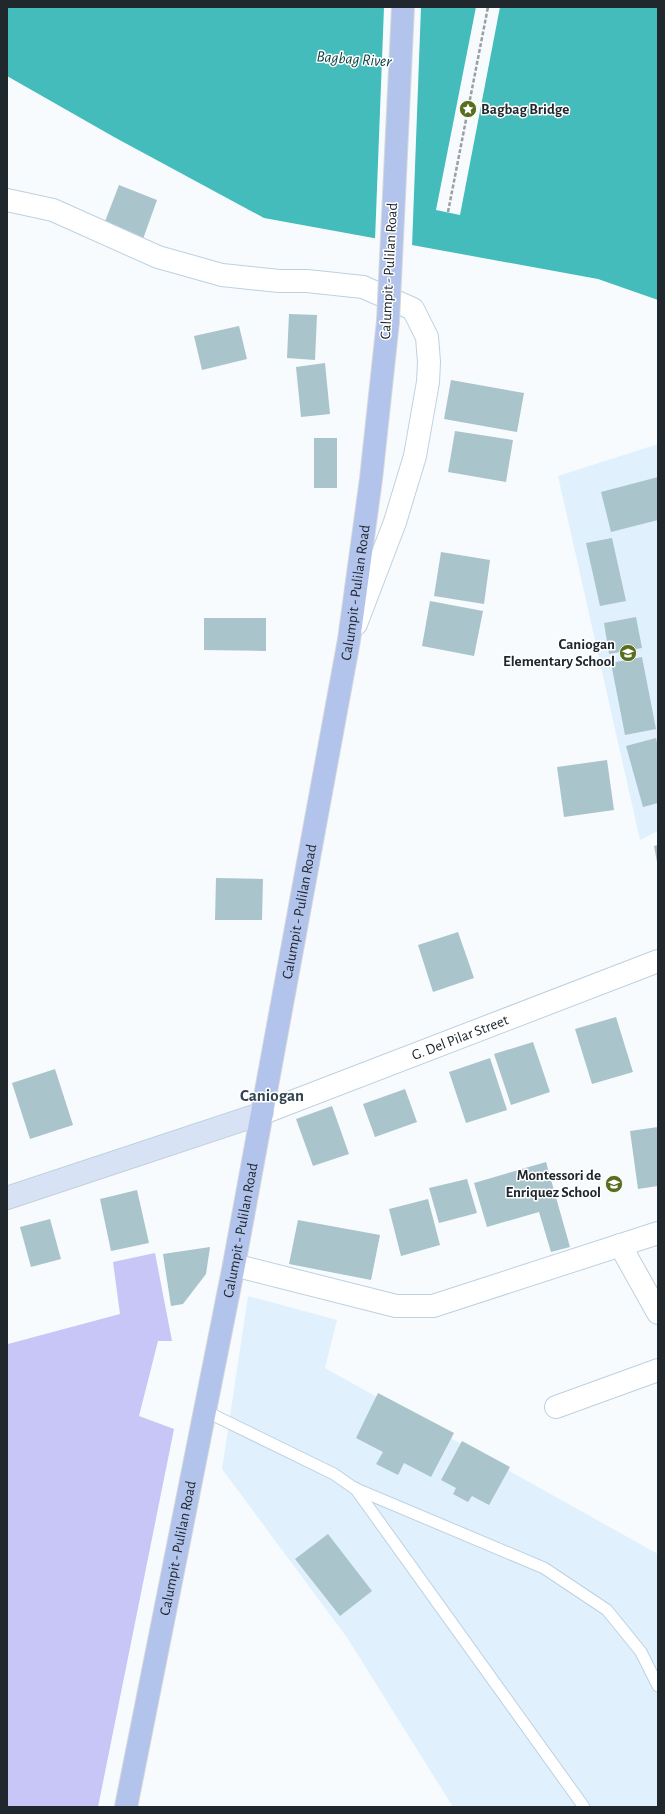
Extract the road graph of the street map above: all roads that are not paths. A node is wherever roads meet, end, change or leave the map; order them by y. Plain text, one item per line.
1 (402, 7) edge
2 (7, 200) edge
3 (349, 640) junction
4 (658, 962) edge
5 (263, 1113) junction
6 (7, 1198) edge
7 (658, 1234) edge
8 (620, 1245) junction
9 (234, 1265) junction
10 (658, 1313) edge
11 (658, 1370) edge
12 (556, 1407) dead end
13 (205, 1411) junction
14 (354, 1488) junction
15 (658, 1686) edge
16 (126, 1807) edge
17 (584, 1807) edge

1 - 3 main road, Calumpit - Pulilan Road, bridge
2 - 3 street
3 - 5 main road, Calumpit - Pulilan Road
4 - 5 street, G. Del Pilar Street
5 - 6 street
5 - 9 main road, Calumpit - Pulilan Road
7 - 8 street
8 - 9 street
8 - 10 street
9 - 13 main road, Calumpit - Pulilan Road
11 - 12 street
13 - 14 lane
13 - 16 main road, Calumpit - Pulilan Road
14 - 15 lane
14 - 17 lane

